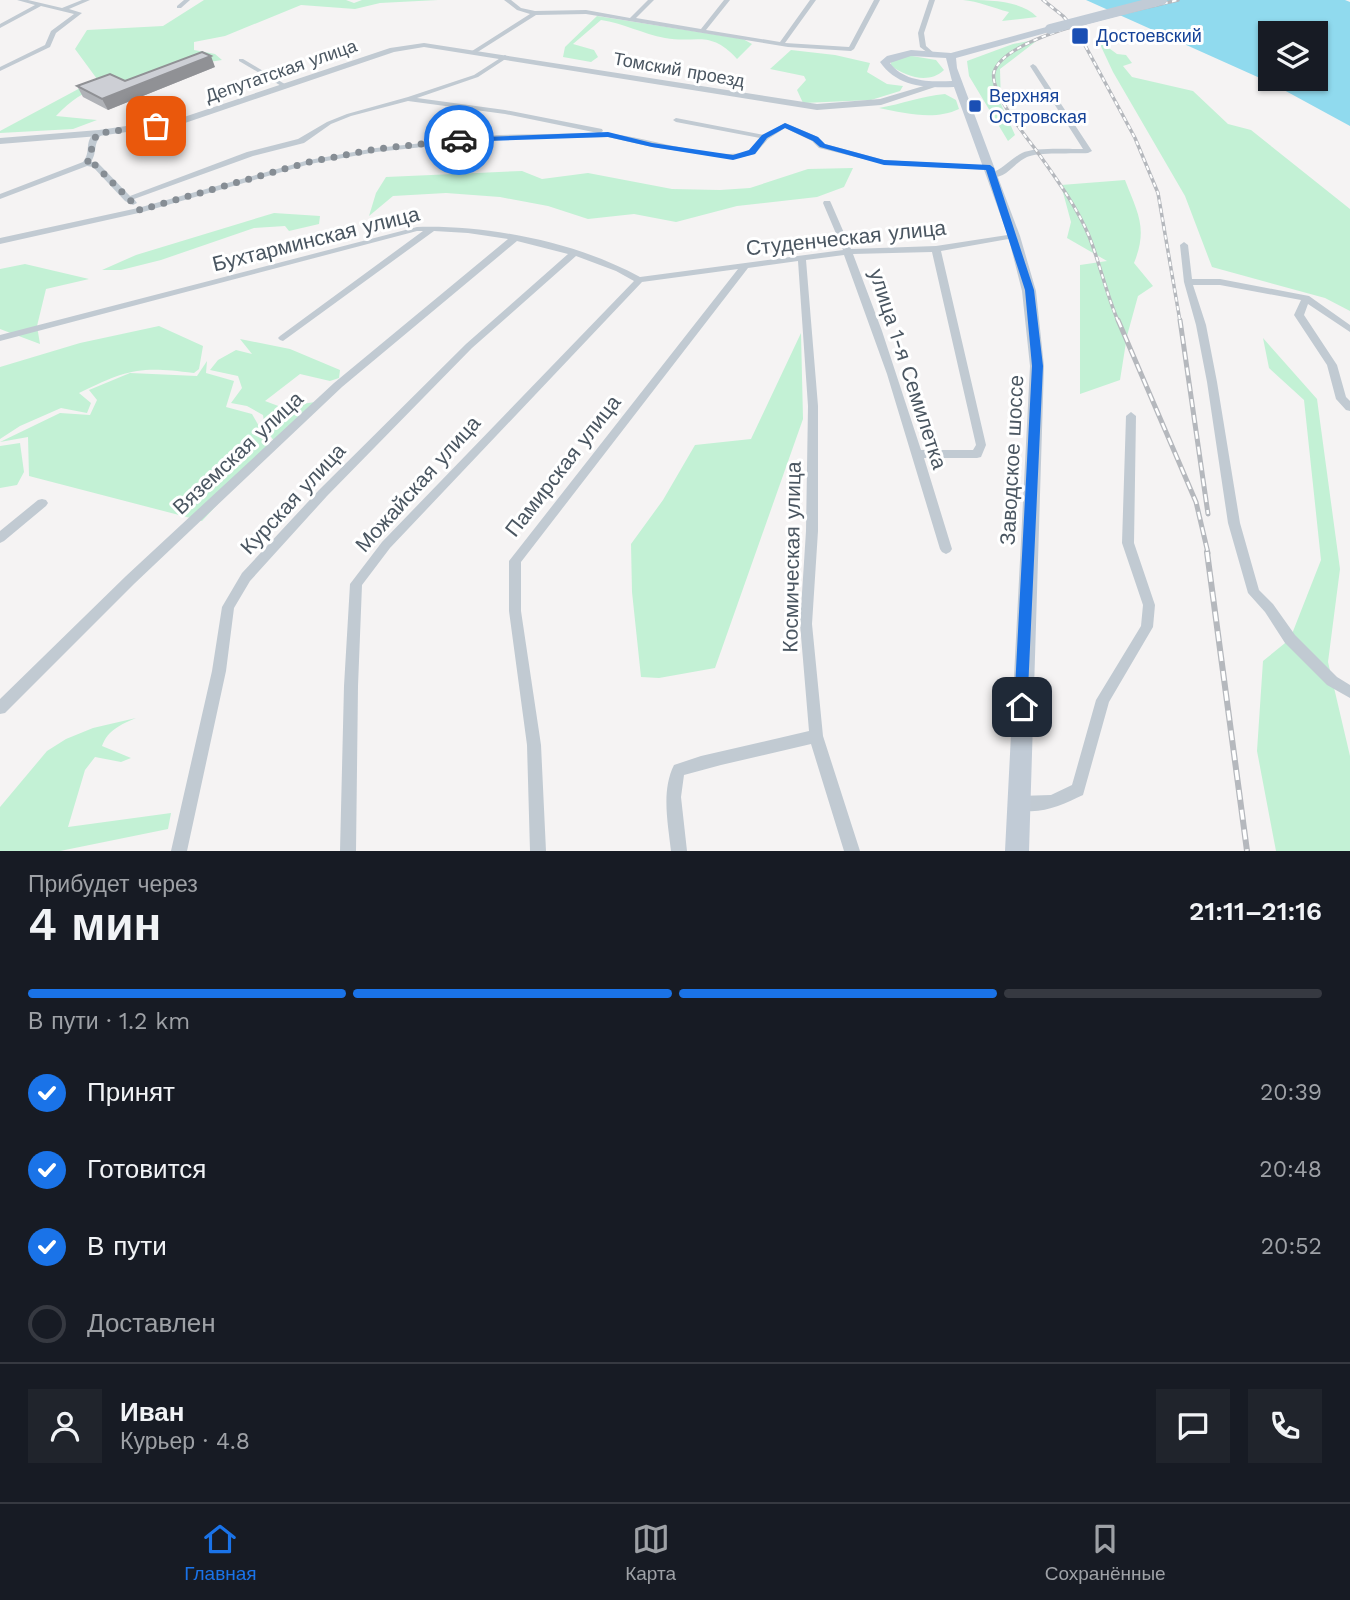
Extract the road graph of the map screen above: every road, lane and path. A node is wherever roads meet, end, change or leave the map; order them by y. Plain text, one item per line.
1 (20, 0) edge
2 (88, 0) edge
3 (187, 0) edge
4 (507, 0) edge
5 (651, 0) edge
6 (727, 0) edge
7 (813, 0) edge
8 (877, 0) edge
9 (932, 0) edge
10 (1162, 0) edge
11 (39, 5) junction
12 (179, 7) dead end
13 (63, 9) junction
14 (535, 13) junction
15 (633, 18) junction
16 (0, 26) edge
17 (704, 29) junction
18 (783, 43) junction
19 (430, 46) joint
20 (474, 52) junction
21 (932, 54) junction
22 (951, 56) junction
23 (505, 57) junction
24 (242, 60) dead end
25 (1033, 66) dead end
26 (0, 69) edge
27 (958, 84) junction
28 (937, 85) junction
29 (285, 86) junction
30 (408, 99) junction
31 (676, 120) dead end
32 (99, 133) junction
33 (608, 135) junction
34 (765, 136) junction
35 (301, 141) junction
36 (2, 142) edge
37 (309, 162) junction
38 (86, 164) junction
39 (991, 172) junction
40 (0, 197) edge
41 (128, 199) junction
42 (827, 203) dead end
43 (140, 210) junction
44 (434, 227) junction
45 (1014, 236) junction
46 (514, 239) junction
47 (0, 241) edge
48 (1184, 245) dead end
49 (936, 249) junction
50 (849, 252) junction
51 (574, 253) junction
52 (802, 258) junction
53 (745, 266) junction
54 (639, 280) junction
55 (1188, 282) junction
56 (1306, 298) junction
57 (1350, 329) edge
58 (0, 338) edge
59 (283, 338) dead end
60 (1350, 407) edge
61 (1131, 416) dead end
62 (916, 454) junction
63 (42, 503) dead end
64 (0, 538) edge
65 (946, 549) dead end
66 (1350, 692) edge
67 (0, 708) edge
68 (817, 736) junction
69 (1019, 803) junction
70 (179, 851) edge
71 (348, 851) edge
72 (538, 851) edge
73 (679, 851) edge
74 (852, 851) edge
75 (1017, 851) edge

1 - 11 street
2 - 13 street
3 - 12 street
4 - 14 street
5 - 15 street
6 - 17 street
7 - 18 street
8 - 18 street
9 - 21 street
10 - 22 main road, bridge
11 - 13 street
11 - 16 street
13 - 26 street
14 - 15 street
14 - 20 street
15 - 17 street
17 - 18 street
19 - 20 street, Томский проезд
19 - 29 street, Депутатская улица
20 - 23 street, Томский проезд
21 - 22 main road
21 - 28 main road
22 - 27 main road, Заводское шоссе
23 - 28 street, Томский проезд
23 - 30 street
24 - 29 street
25 - 39 street
27 - 28 main road
27 - 39 main road, Заводское шоссе
29 - 32 street, Депутатская улица
30 - 33 street
30 - 35 street
31 - 34 street
32 - 36 street, Депутатская улица
32 - 38 street
33 - 34 street
33 - 37 street
34 - 39 street
35 - 37 street
35 - 41 street
37 - 43 street
38 - 40 street
38 - 41 street
39 - 45 main road, Заводское шоссе
41 - 43 street
42 - 50 street, улица 1-я Семилетка
43 - 47 street
44 - 46 street, Бухтарминская улица
44 - 58 street, Бухтарминская улица
44 - 59 street
45 - 49 street, Студенческая улица
45 - 69 main road, Заводское шоссе
46 - 51 street, Бухтарминская улица
46 - 67 street, Вяземская улица
48 - 55 street
49 - 50 street, Студенческая улица
49 - 62 street
50 - 52 street, Студенческая улица
50 - 62 street, улица 1-я Семилетка
51 - 54 street, Бухтарминская улица
51 - 70 street, Курская улица
52 - 53 street, Студенческая улица
52 - 68 street, Космическая улица
53 - 54 street, Студенческая улица
53 - 72 street, Памирская улица
54 - 71 street, Можайская улица
55 - 56 street
55 - 66 street
56 - 57 street
56 - 60 street
61 - 69 street
62 - 65 street, улица 1-я Семилетка
63 - 64 street
68 - 73 street
68 - 74 street, Космическая улица
69 - 75 main road, Заводское шоссе

